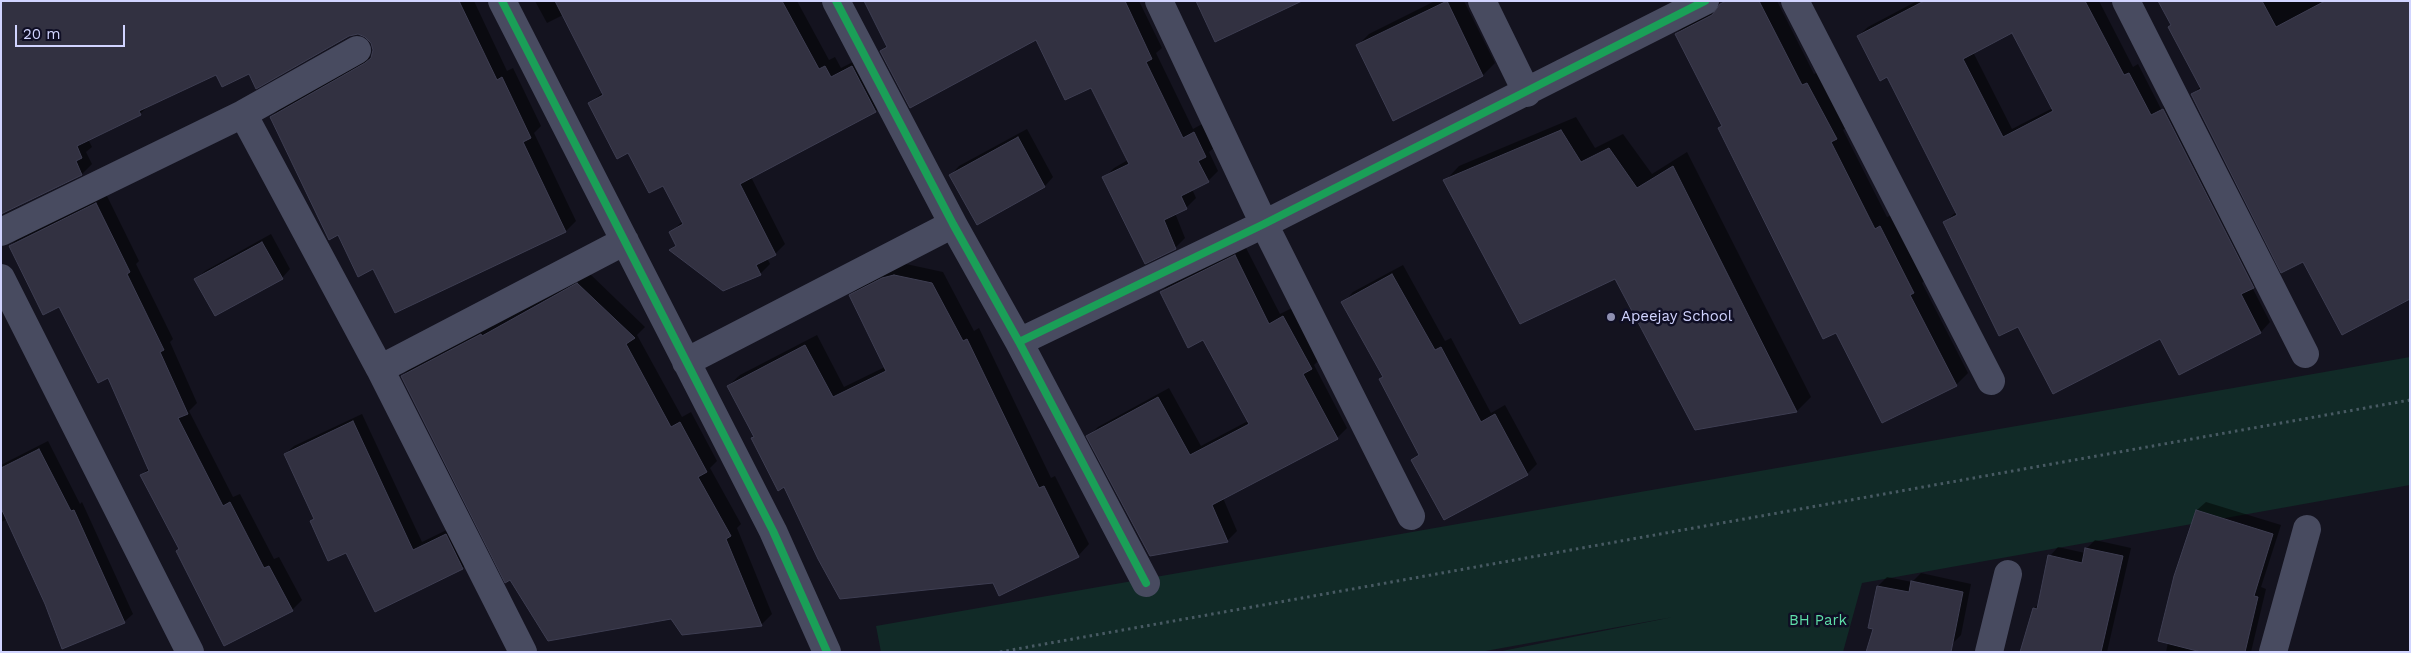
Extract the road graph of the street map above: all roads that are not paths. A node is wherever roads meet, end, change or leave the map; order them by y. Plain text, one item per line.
1 (502, 1) edge
2 (836, 1) edge
3 (1159, 1) edge
4 (1482, 1) edge
5 (1704, 1) edge
6 (1794, 1) edge
7 (2126, 1) edge
8 (357, 50) dead end
9 (1527, 93) junction
10 (243, 114) junction
11 (953, 224) junction
12 (1264, 224) junction
13 (1, 232) edge
14 (625, 241) junction
15 (1, 278) edge
16 (1019, 342) junction
17 (2305, 354) dead end
18 (686, 362) junction
19 (380, 369) junction
20 (1991, 381) dead end
21 (1411, 516) dead end
22 (2307, 530) dead end
23 (2008, 574) dead end
24 (1146, 582) dead end
25 (190, 652) edge
26 (524, 652) edge
27 (828, 652) edge
28 (1988, 652) edge
29 (2273, 652) edge

1 - 14 street
2 - 11 street
3 - 12 street
4 - 9 street
5 - 9 street
6 - 20 street
7 - 17 street
8 - 10 street
9 - 12 street
10 - 13 street
10 - 19 street
11 - 16 street
11 - 18 street
12 - 16 street
12 - 21 street
14 - 18 street
14 - 19 street
15 - 25 street
16 - 24 street
18 - 27 street
19 - 26 street
22 - 29 street
23 - 28 street

